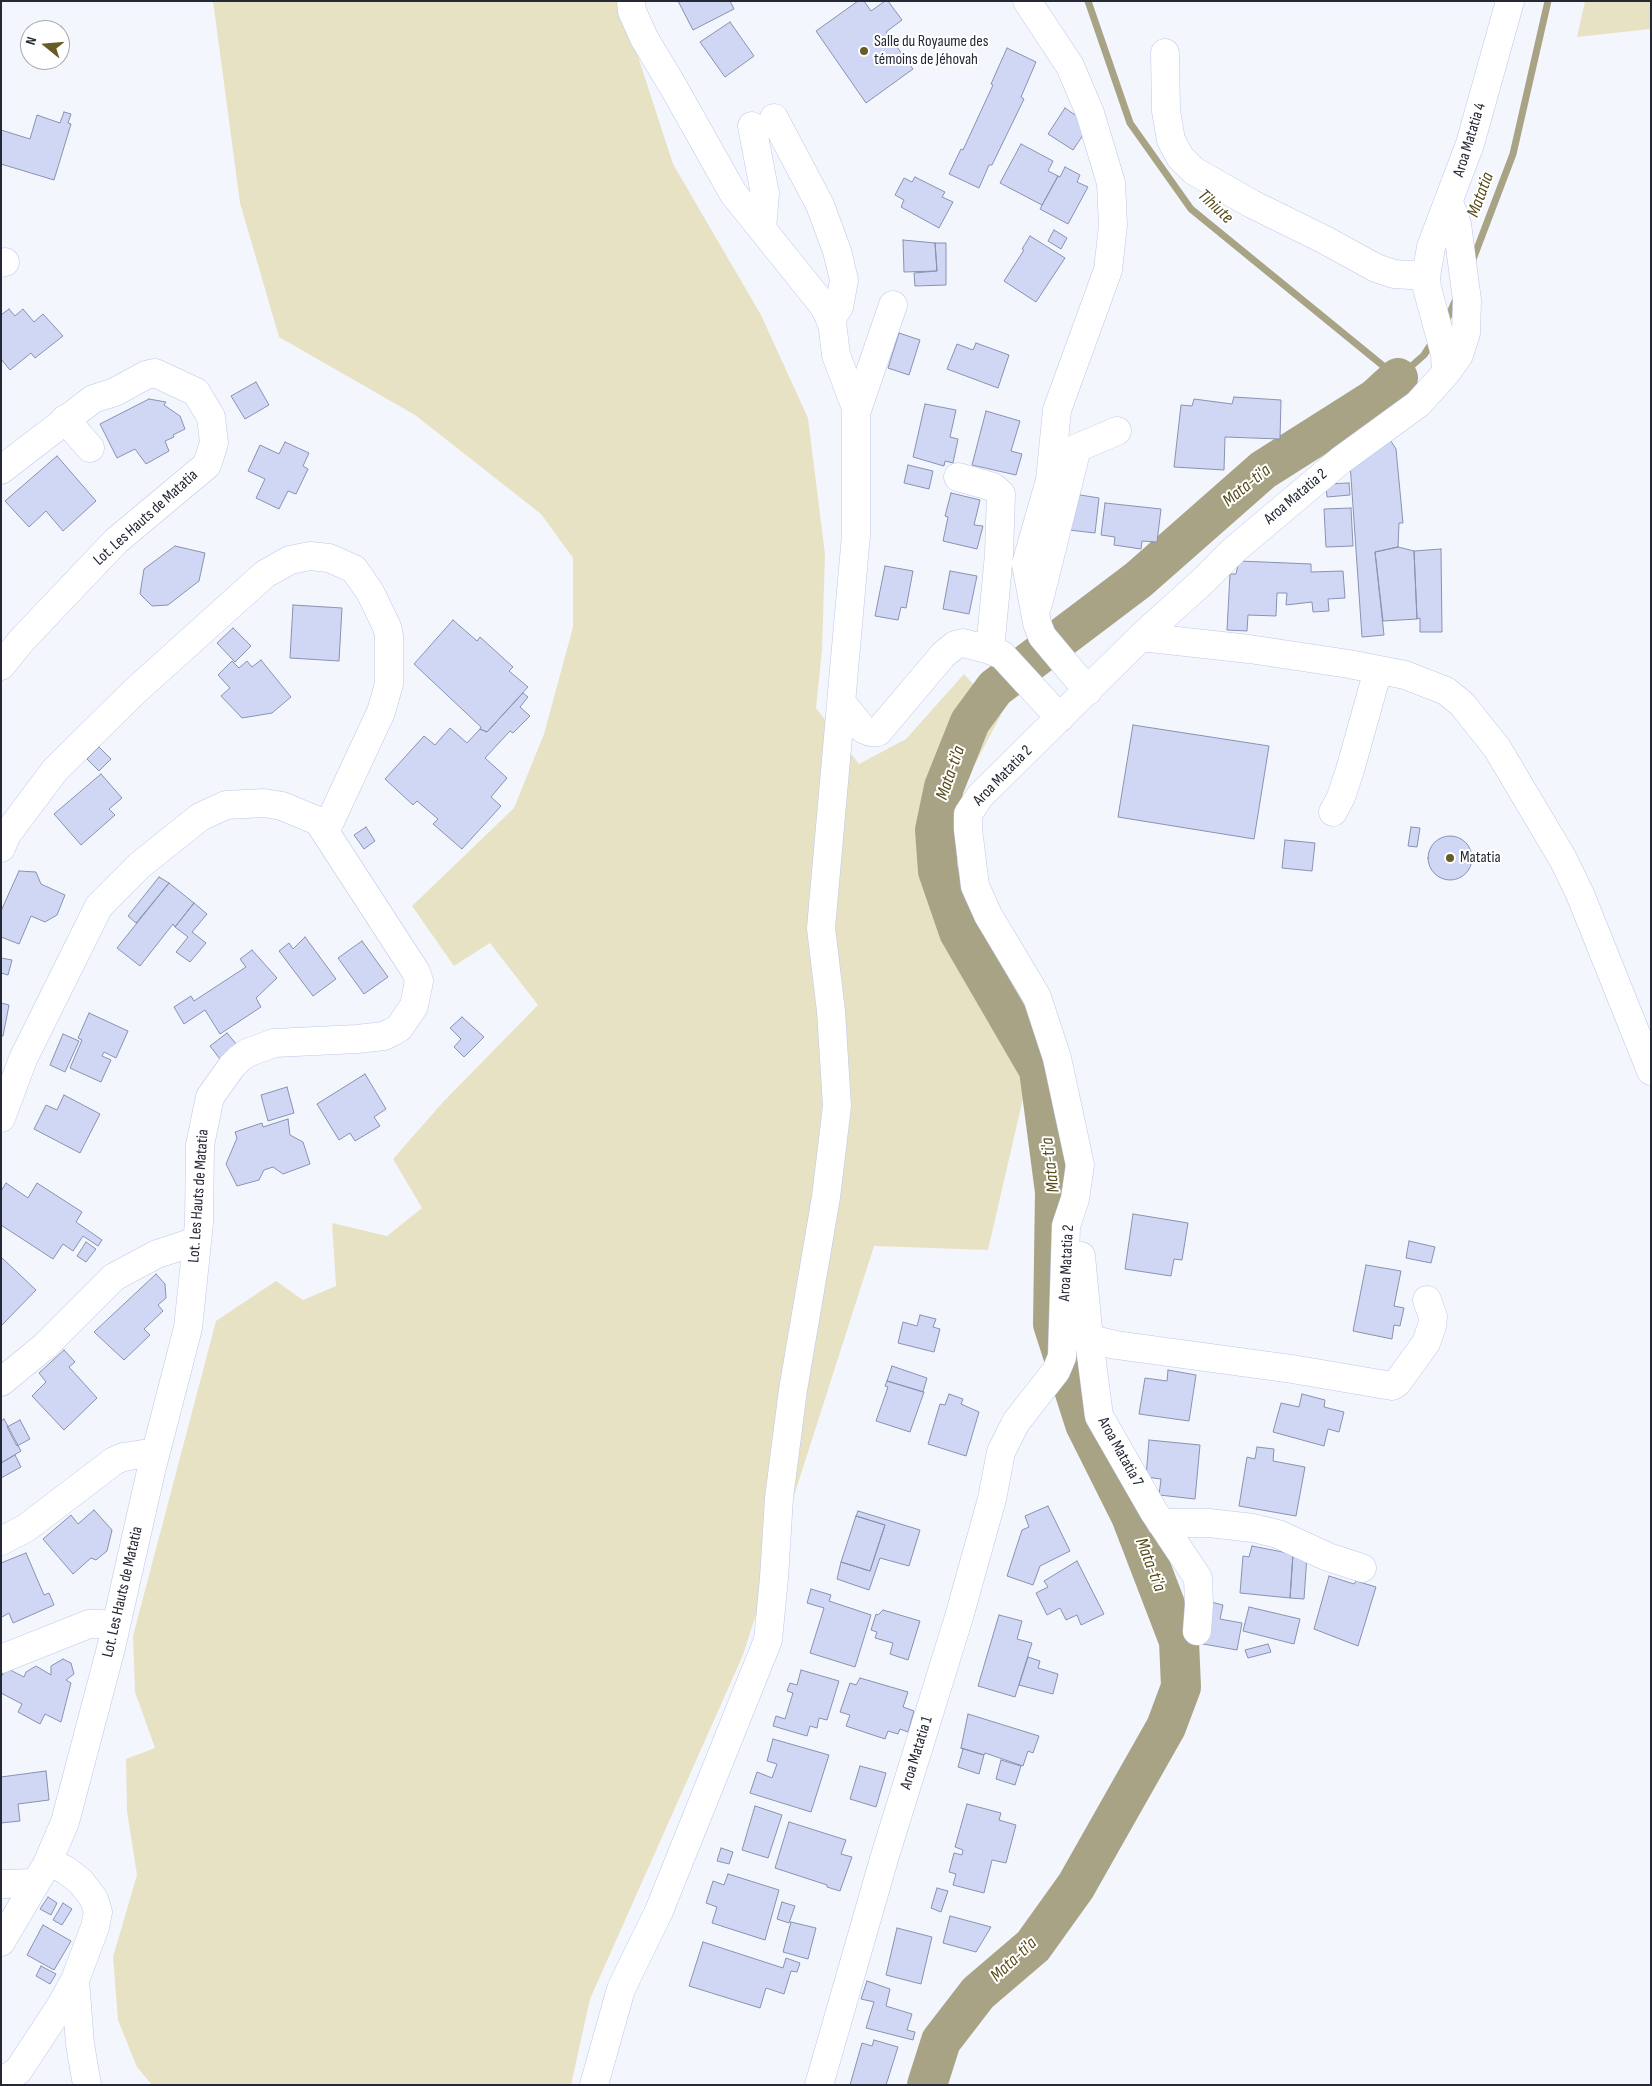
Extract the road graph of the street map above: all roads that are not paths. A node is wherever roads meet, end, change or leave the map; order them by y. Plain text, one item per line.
1 (631, 1) edge
2 (1027, 1) edge
3 (1503, 4) edge
4 (1165, 53) dead end
5 (1449, 202) junction
6 (762, 229) junction
7 (1426, 276) junction
8 (893, 305) dead end
9 (830, 320) junction
10 (1446, 373) junction
11 (856, 413) junction
12 (66, 419) junction
13 (1116, 431) dead end
14 (90, 448) dead end
15 (1, 470) edge
16 (958, 477) dead end
17 (1040, 629) junction
18 (1141, 637) junction
19 (996, 652) junction
20 (4, 657) edge
21 (1378, 670) junction
22 (1080, 680) junction
23 (842, 703) junction
24 (1060, 718) junction
25 (1333, 812) dead end
26 (326, 830) junction
27 (1, 848) edge
28 (1651, 1071) edge
29 (1, 1118) edge
30 (197, 1241) junction
31 (1427, 1300) dead end
32 (1076, 1339) junction
33 (1, 1382) edge
34 (1016, 1422) joint
35 (156, 1452) junction
36 (1161, 1523) junction
37 (1, 1541) edge
38 (1362, 1568) dead end
39 (115, 1628) junction
40 (1197, 1631) dead end
41 (1, 1659) edge
42 (42, 1872) junction
43 (1, 1884) edge
44 (1, 1942) edge
45 (75, 1980) junction
46 (1, 2082) edge
47 (87, 2085) edge
48 (594, 2085) edge
49 (819, 2085) edge

1 - 6 street
2 - 17 street
3 - 5 street, Aroa Matatia 4
4 - 7 street
5 - 7 street, Aroa Matatia 4
5 - 10 street, Aroa Matatia 2
6 - 9 street
6 - 9 street
7 - 10 street
8 - 11 street
9 - 11 street
10 - 18 street, Aroa Matatia 2
11 - 23 street
12 - 14 street
12 - 15 street, Lot. Les Hauts de Matatia
12 - 20 street, Lot. Les Hauts de Matatia
13 - 17 street
16 - 19 street
17 - 22 street
18 - 21 street
18 - 22 street, Aroa Matatia 2
19 - 23 street
19 - 24 street
21 - 25 street
21 - 28 street
22 - 24 street, Aroa Matatia 2
23 - 48 street
24 - 32 street, Aroa Matatia 2
26 - 27 street
26 - 29 street, Lot. Les Hauts de Matatia
26 - 30 street, Lot. Les Hauts de Matatia
30 - 33 street
30 - 35 street, Lot. Les Hauts de Matatia
31 - 32 street
32 - 34 street, Aroa Matatia 2
32 - 36 street, Aroa Matatia 7
34 - 49 street, Aroa Matatia 1
35 - 37 street
35 - 39 street, Lot. Les Hauts de Matatia
36 - 38 street
36 - 40 street, Aroa Matatia 7
39 - 41 street
39 - 42 street, Lot. Les Hauts de Matatia
42 - 43 street
42 - 44 street, Lot. Les Hauts de Matatia
42 - 45 street
45 - 46 street
45 - 47 street

